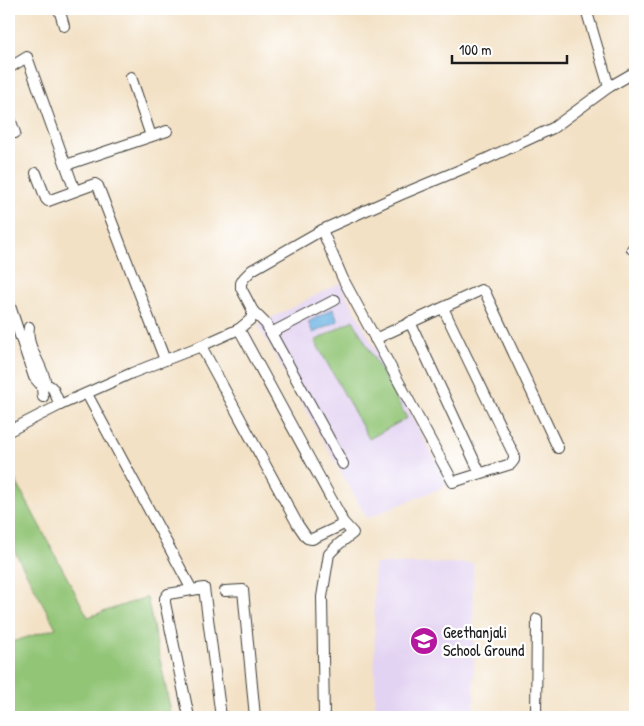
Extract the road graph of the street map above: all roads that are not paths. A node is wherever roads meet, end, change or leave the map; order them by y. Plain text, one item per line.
1 (58, 9) edge
2 (586, 9) edge
3 (64, 26) dead end
4 (9, 68) edge
5 (635, 72) edge
6 (131, 77) dead end
7 (609, 87) junction
8 (9, 116) edge
9 (167, 131) dead end
10 (15, 133) dead end
11 (151, 136) junction
12 (66, 165) junction
13 (36, 173) dead end
14 (75, 191) junction
15 (322, 230) junction
16 (335, 300) dead end
17 (9, 303) edge
18 (443, 308) junction
19 (253, 312) junction
20 (410, 322) junction
21 (29, 327) dead end
22 (239, 329) junction
23 (271, 333) junction
24 (375, 339) junction
25 (201, 346) junction
26 (165, 360) junction
27 (45, 385) junction
28 (86, 394) junction
29 (43, 397) dead end
30 (60, 405) junction
31 (9, 432) edge
32 (558, 448) dead end
33 (343, 464) dead end
34 (480, 473) junction
35 (342, 521) junction
36 (192, 590) junction
37 (225, 591) dead end
38 (537, 619) dead end
39 (189, 717) edge
40 (221, 717) edge
41 (255, 717) edge
42 (324, 717) edge
43 (536, 717) edge

1 - 3 street
2 - 7 street
4 - 12 street
5 - 7 street
6 - 11 street
7 - 15 street
8 - 10 street
9 - 11 street
11 - 12 street
12 - 14 street
13 - 14 street
14 - 26 street
15 - 19 street
15 - 24 street
16 - 23 street
17 - 27 street
18 - 20 street
18 - 32 street
18 - 34 street
19 - 22 street
19 - 23 street
20 - 24 street
20 - 34 street
21 - 27 street
22 - 25 street
22 - 35 street
23 - 33 street
24 - 34 street
25 - 26 street
25 - 35 street
26 - 28 street
27 - 29 street
27 - 30 street
28 - 30 street
28 - 36 street
30 - 31 street
35 - 42 street
36 - 39 street
36 - 40 street
37 - 41 street
38 - 43 street

